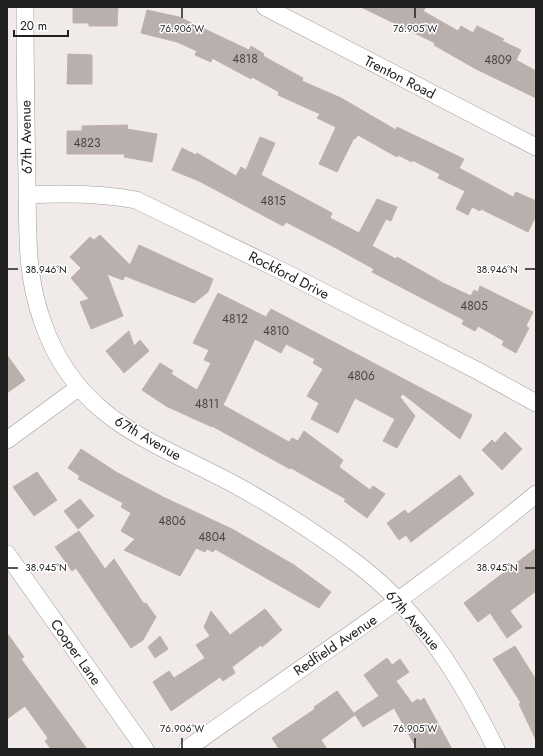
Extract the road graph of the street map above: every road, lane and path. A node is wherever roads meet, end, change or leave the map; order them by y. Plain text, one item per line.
1 (25, 7) edge
2 (265, 7) edge
3 (536, 147) edge
4 (27, 195) junction
5 (78, 388) junction
6 (536, 403) edge
7 (7, 440) edge
8 (536, 494) edge
9 (7, 554) edge
10 (400, 601) junction
11 (145, 749) edge
12 (187, 749) edge
13 (496, 749) edge

1 - 4 street, 67th Avenue
2 - 3 street, Trenton Road
4 - 5 street, 67th Avenue
4 - 6 street, Rockford Drive
5 - 7 street
5 - 10 street, 67th Avenue
8 - 10 street, Redfield Avenue
9 - 11 street, Cooper Lane
10 - 12 street, Redfield Avenue
10 - 13 street, 67th Avenue

